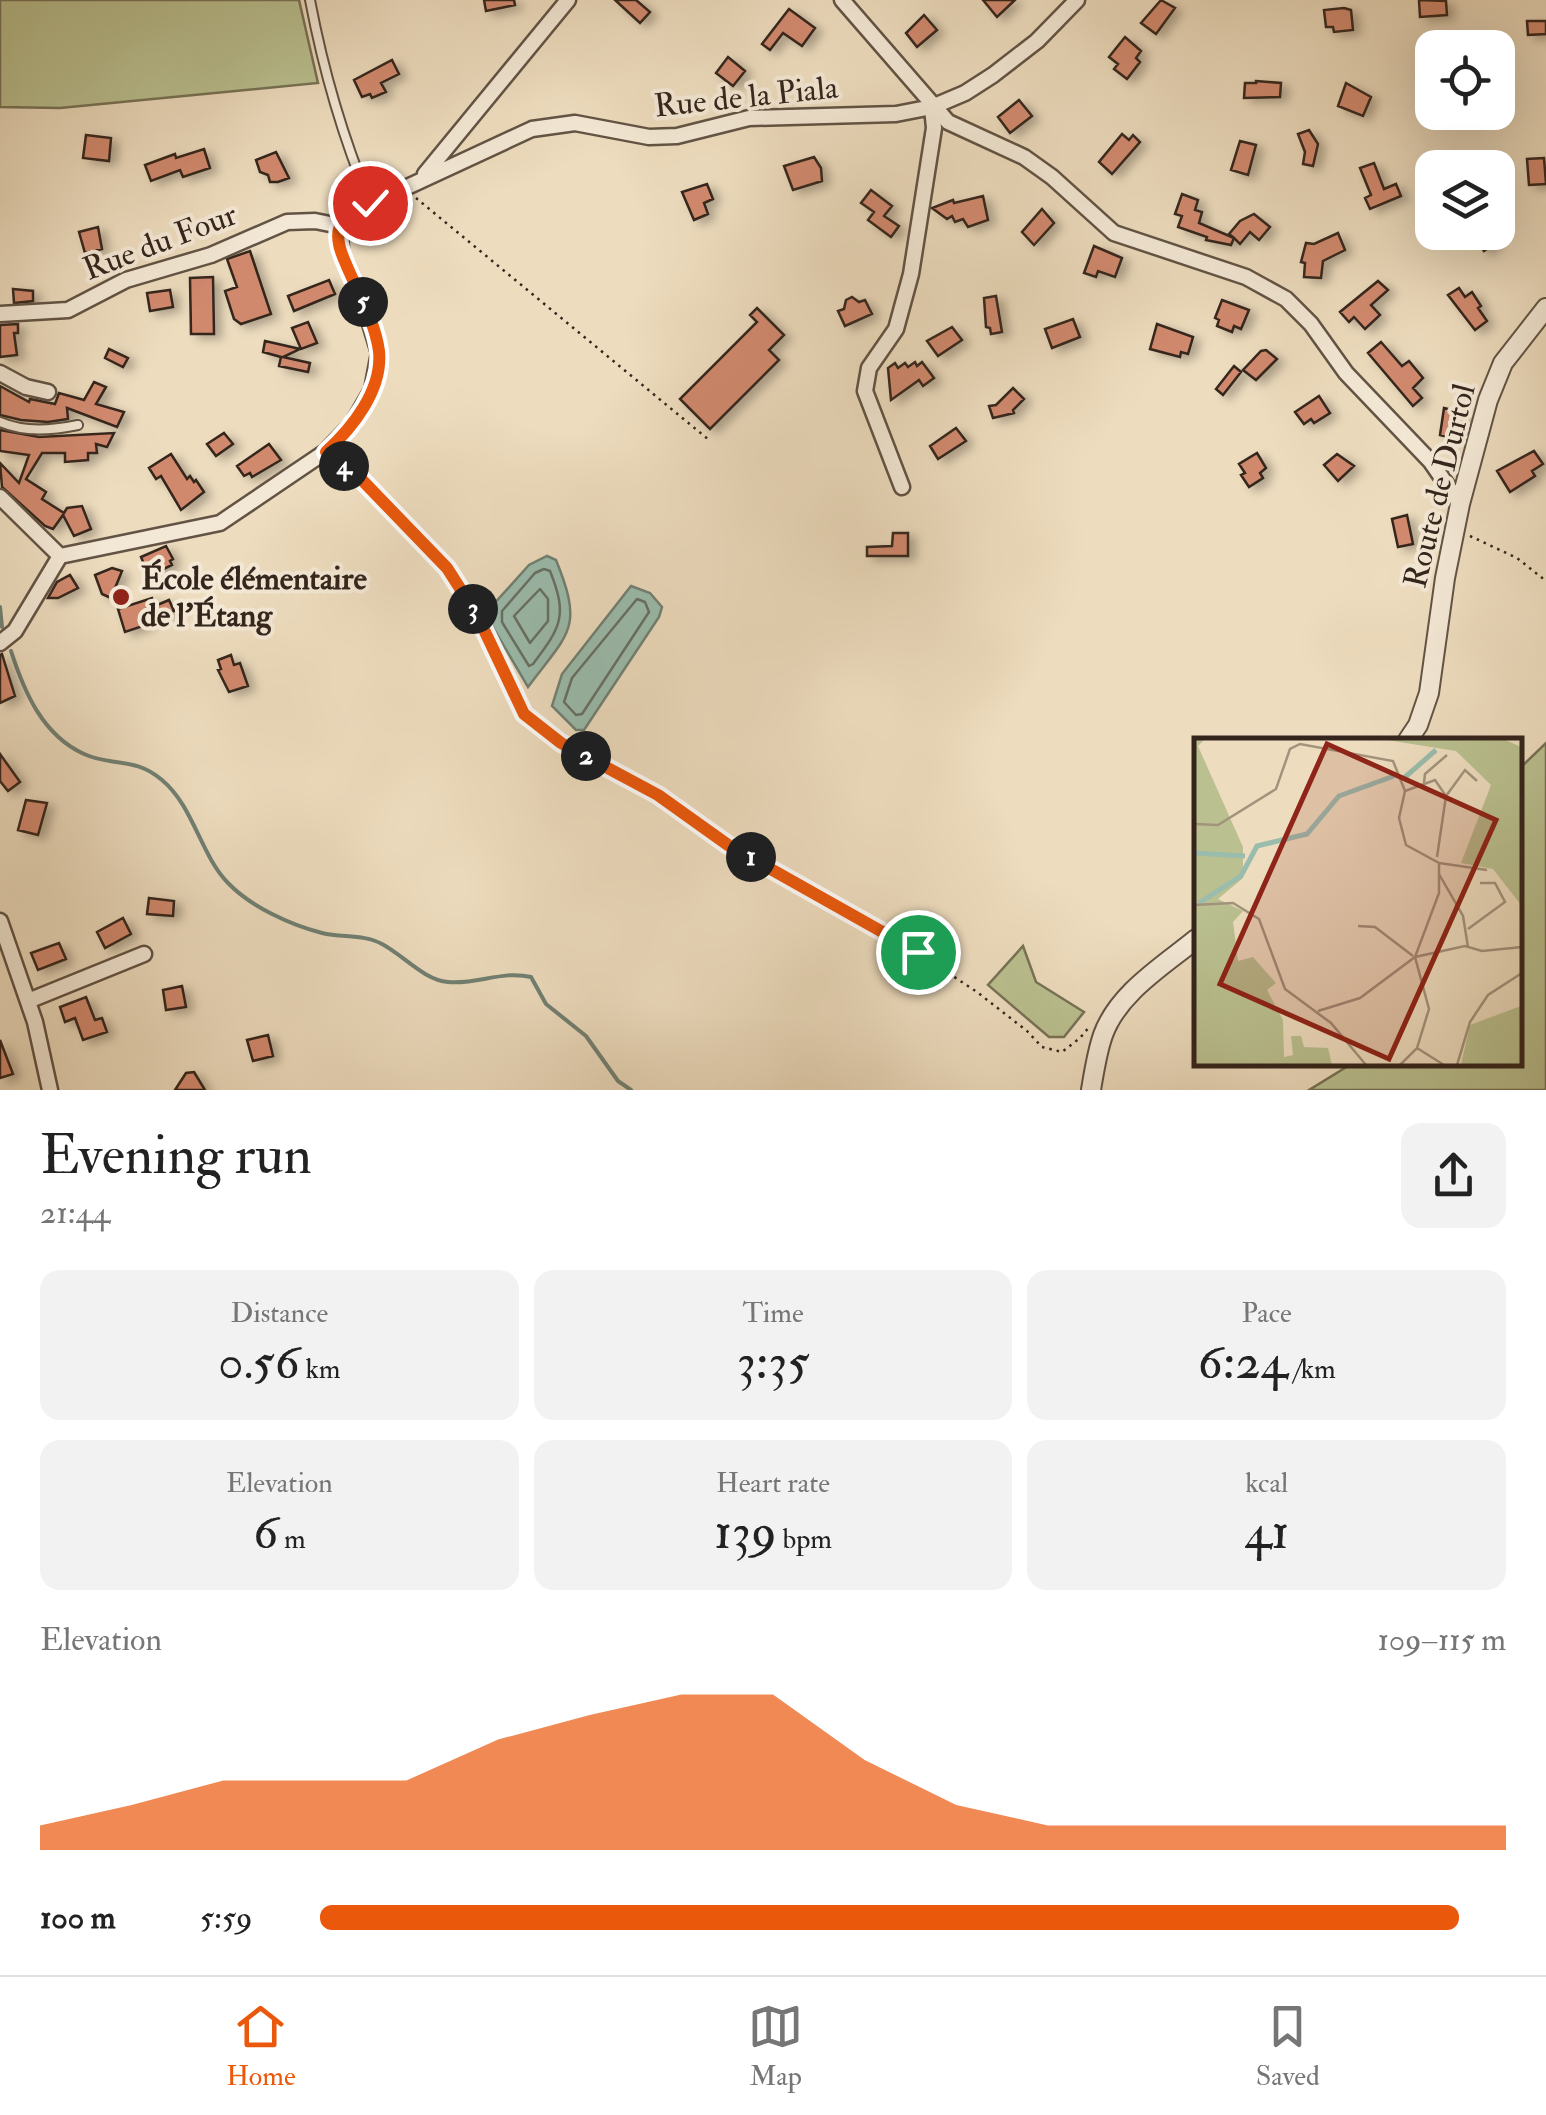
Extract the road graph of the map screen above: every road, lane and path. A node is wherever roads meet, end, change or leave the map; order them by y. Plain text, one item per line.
1 (310, 0) edge
2 (568, 0) edge
3 (842, 0) edge
4 (1077, 0) edge
5 (932, 107) junction
6 (422, 178) junction
7 (403, 187) junction
8 (370, 203) junction
9 (340, 226) junction
10 (1546, 308) edge
11 (0, 314) edge
12 (0, 373) edge
13 (48, 392) dead end
14 (0, 422) edge
15 (78, 425) dead end
16 (709, 440) dead end
17 (326, 452) junction
18 (902, 487) dead end
19 (0, 497) edge
20 (1460, 504) junction
21 (1456, 528) junction
22 (60, 556) junction
23 (1546, 581) edge
24 (0, 643) edge
25 (1409, 738) edge
26 (0, 921) edge
27 (1194, 941) edge
28 (144, 954) dead end
29 (28, 1001) junction
30 (1112, 1017) junction
31 (50, 1090) edge
32 (1091, 1090) edge

1 - 8 lane
2 - 6 street
3 - 5 street
4 - 5 street, Rue de la Piala
5 - 6 street, Rue de la Piala
5 - 18 street
5 - 20 street
6 - 7 street, Rue de la Piala
7 - 8 street, Rue de la Piala
7 - 16 path
8 - 9 street, Rue de la Piala
9 - 11 street, Rue du Four
9 - 17 street
10 - 20 street, Route de Durtol
12 - 13 street
14 - 15 lane
17 - 22 street
17 - 30 path
19 - 22 street
20 - 21 street, Route de Durtol
21 - 23 path
21 - 25 street, Route de Durtol
22 - 24 street
26 - 29 street
27 - 30 street
28 - 29 street
29 - 31 street
30 - 32 street

